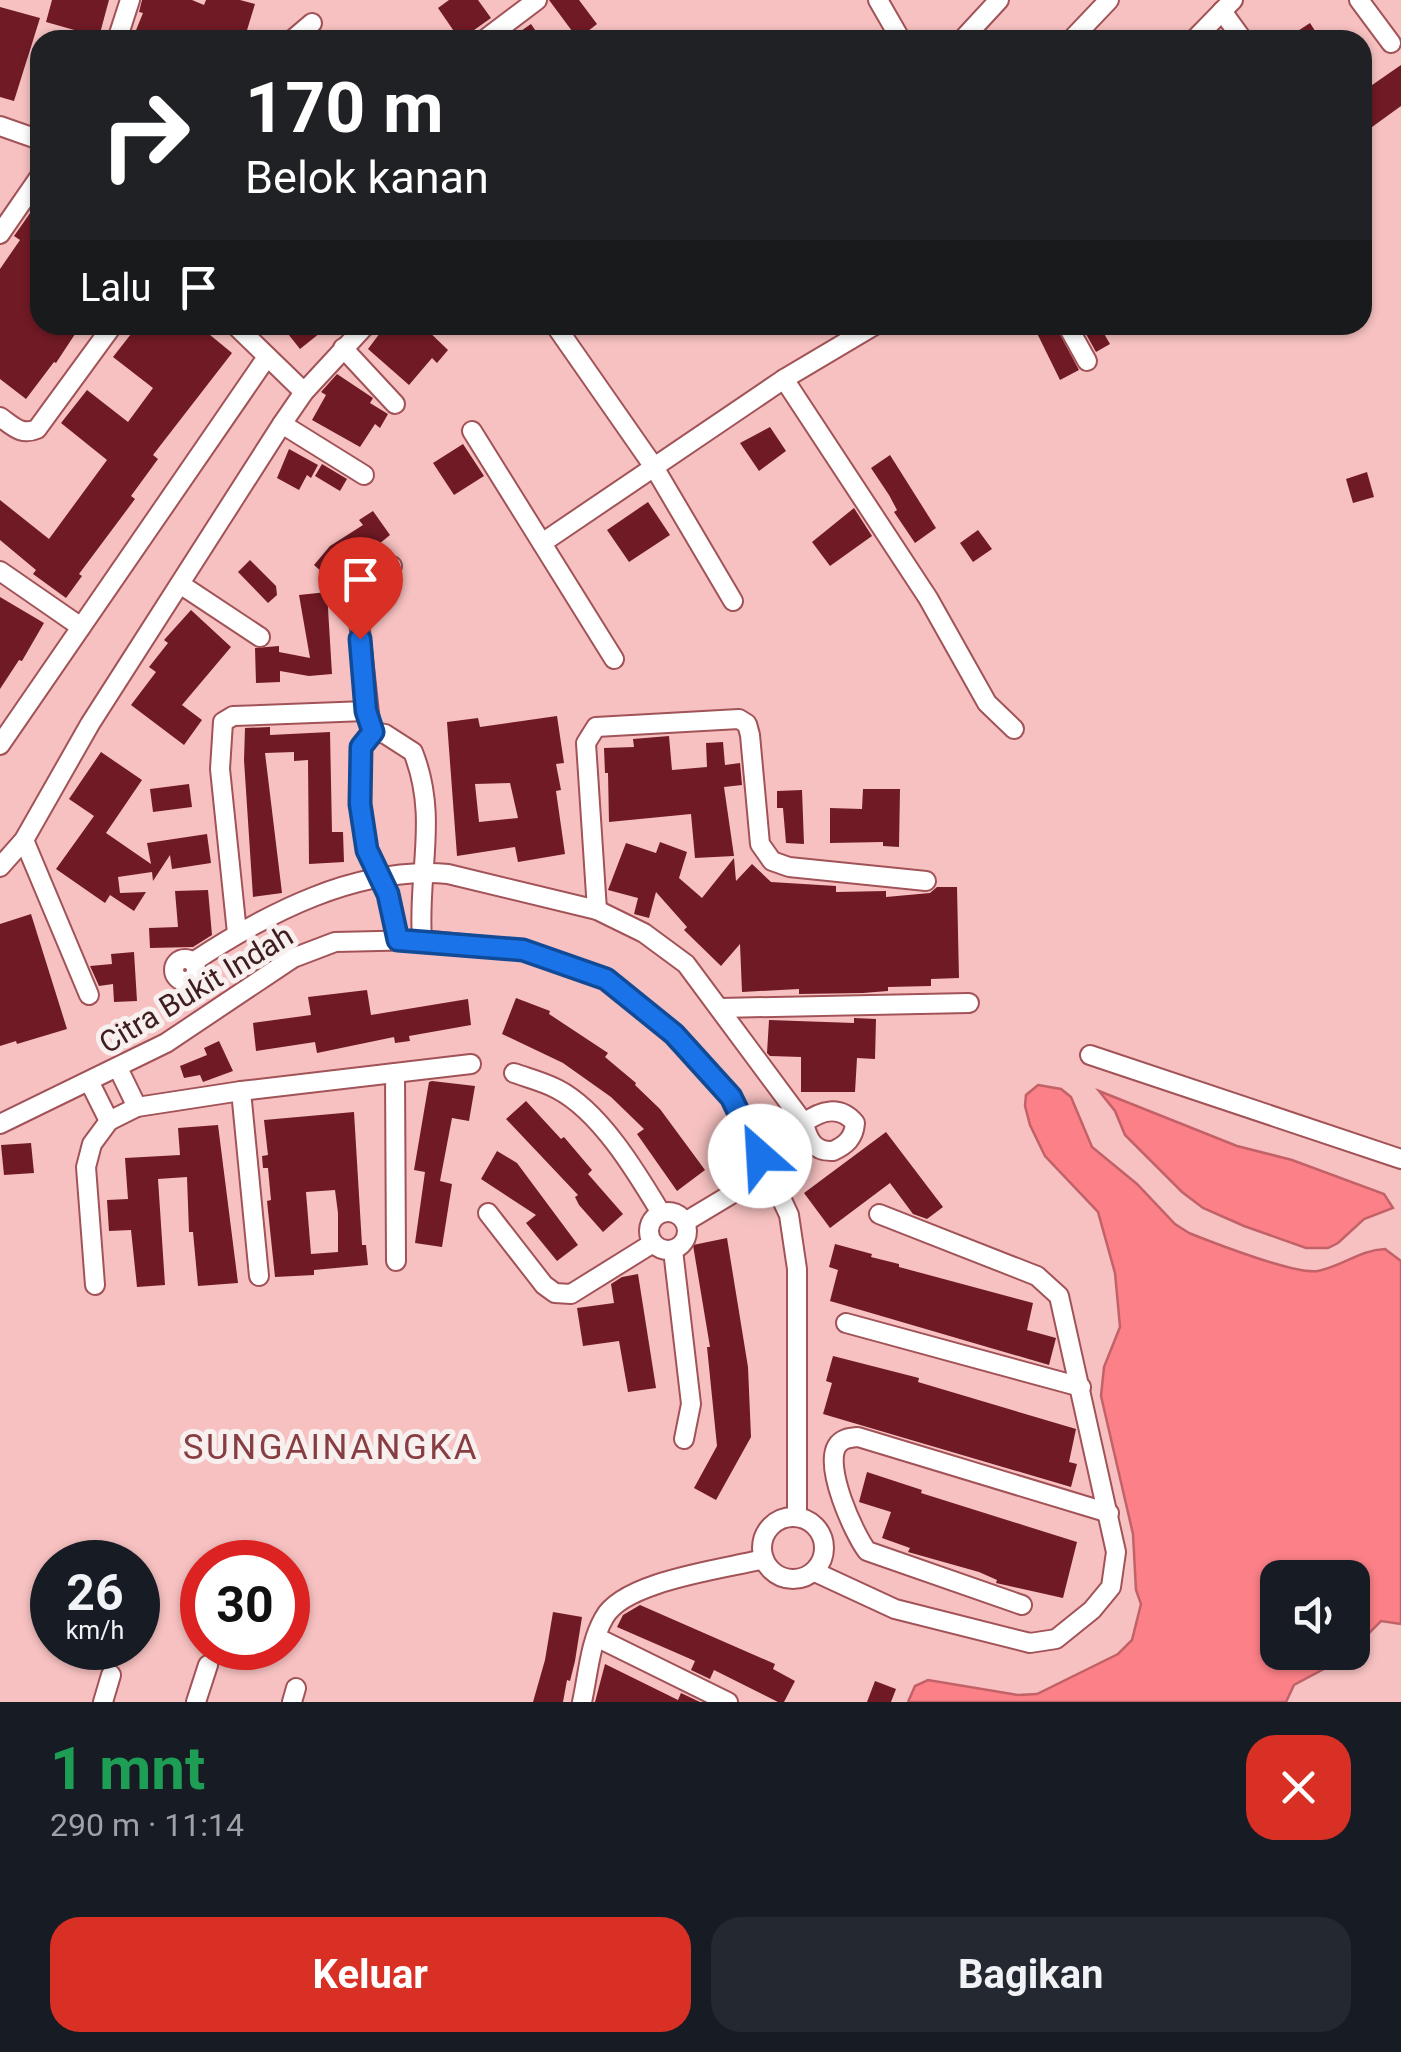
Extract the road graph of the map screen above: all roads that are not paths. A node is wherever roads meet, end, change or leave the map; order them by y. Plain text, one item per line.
1 (130, 0) edge
2 (537, 0) edge
3 (878, 0) edge
4 (998, 0) edge
5 (1108, 0) edge
6 (1359, 0) edge
7 (1227, 6) edge
8 (312, 23) dead end
9 (120, 30) edge
10 (304, 30) edge
11 (497, 30) edge
12 (895, 30) edge
13 (971, 30) edge
14 (1080, 30) edge
15 (1204, 30) edge
16 (1238, 30) edge
17 (1391, 43) dead end
18 (0, 126) edge
19 (30, 136) edge
20 (30, 190) edge
21 (0, 234) edge
22 (106, 335) edge
23 (244, 335) edge
24 (356, 335) edge
25 (562, 335) edge
26 (859, 335) edge
27 (1073, 335) edge
28 (343, 348) junction
29 (267, 357) junction
30 (1087, 360) dead end
31 (784, 379) junction
32 (304, 392) junction
33 (395, 404) dead end
34 (0, 417) edge
35 (282, 424) junction
36 (472, 430) dead end
37 (654, 467) junction
38 (364, 476) dead end
39 (542, 543) junction
40 (392, 566) dead end
41 (0, 571) edge
42 (180, 584) junction
43 (733, 601) dead end
44 (81, 627) junction
45 (260, 636) dead end
46 (614, 659) dead end
47 (366, 711) junction
48 (1014, 729) dead end
49 (373, 732) junction
50 (3, 734) edge
51 (24, 840) junction
52 (0, 867) edge
53 (424, 872) junction
54 (380, 875) junction
55 (926, 881) dead end
56 (597, 910) junction
57 (237, 933) junction
58 (398, 940) junction
59 (422, 940) junction
60 (193, 962) dead end
61 (90, 995) dead end
62 (969, 1004) dead end
63 (720, 1008) junction
64 (1090, 1055) dead end
65 (471, 1064) dead end
66 (118, 1068) junction
67 (395, 1073) junction
68 (514, 1073) dead end
69 (90, 1083) junction
70 (241, 1091) junction
71 (137, 1107) junction
72 (109, 1121) junction
73 (804, 1123) dead end
74 (0, 1124) edge
75 (760, 1156) junction
76 (1401, 1158) edge
77 (754, 1180) junction
78 (775, 1184) junction
79 (488, 1212) dead end
80 (661, 1213) junction
81 (879, 1214) dead end
82 (685, 1222) junction
83 (653, 1243) junction
84 (673, 1250) junction
85 (396, 1261) dead end
86 (259, 1276) dead end
87 (96, 1285) dead end
88 (846, 1323) dead end
89 (1081, 1388) junction
90 (684, 1438) dead end
91 (1109, 1513) junction
92 (797, 1516) junction
93 (764, 1559) junction
94 (815, 1572) junction
95 (1022, 1605) dead end
96 (596, 1636) junction
97 (206, 1670) edge
98 (112, 1676) dead end
99 (103, 1702) edge
100 (196, 1702) edge
101 (582, 1702) edge
102 (728, 1702) edge

1 - 9 street
2 - 11 street
3 - 12 street
4 - 13 street
5 - 14 street
6 - 17 street
7 - 15 street
7 - 16 street
8 - 10 street
18 - 19 street
20 - 21 street
22 - 34 street
23 - 29 street
24 - 28 street
25 - 37 street
26 - 31 street
27 - 30 street
28 - 32 street
28 - 33 street
29 - 32 street
29 - 44 street
31 - 37 street
31 - 48 street
32 - 35 street
35 - 38 street
35 - 42 street
36 - 39 street
37 - 39 street
37 - 43 street
39 - 46 street
40 - 47 street
41 - 44 street
42 - 45 street
42 - 51 street
44 - 50 street
47 - 49 street
47 - 57 street
49 - 53 street
49 - 54 street
51 - 52 street
51 - 61 street
53 - 54 street
53 - 56 street
53 - 59 street
54 - 57 street
54 - 58 street
55 - 56 street
56 - 63 street
57 - 60 street
58 - 59 street, Citra Bukit Indah
58 - 66 street, Citra Bukit Indah
59 - 75 street, Citra Bukit Indah
62 - 63 street
63 - 73 street
64 - 76 street
65 - 67 street
66 - 69 street, Citra Bukit Indah
66 - 71 street
67 - 70 street
67 - 85 street
68 - 80 street
69 - 72 street
69 - 74 street, Citra Bukit Indah
70 - 71 street
70 - 86 street
71 - 72 street
72 - 87 street
75 - 77 street
75 - 78 street, Citra Bukit Indah
77 - 78 street
77 - 82 street
78 - 92 street, Citra Bukit Indah
79 - 83 street
80 - 82 street
80 - 83 street
81 - 89 street
82 - 84 street
83 - 84 street
84 - 90 street
88 - 89 street
89 - 91 street
91 - 94 street
91 - 95 street
92 - 93 street
92 - 94 street
93 - 94 street
93 - 96 street
96 - 101 street
96 - 102 street
97 - 100 street
98 - 99 street

